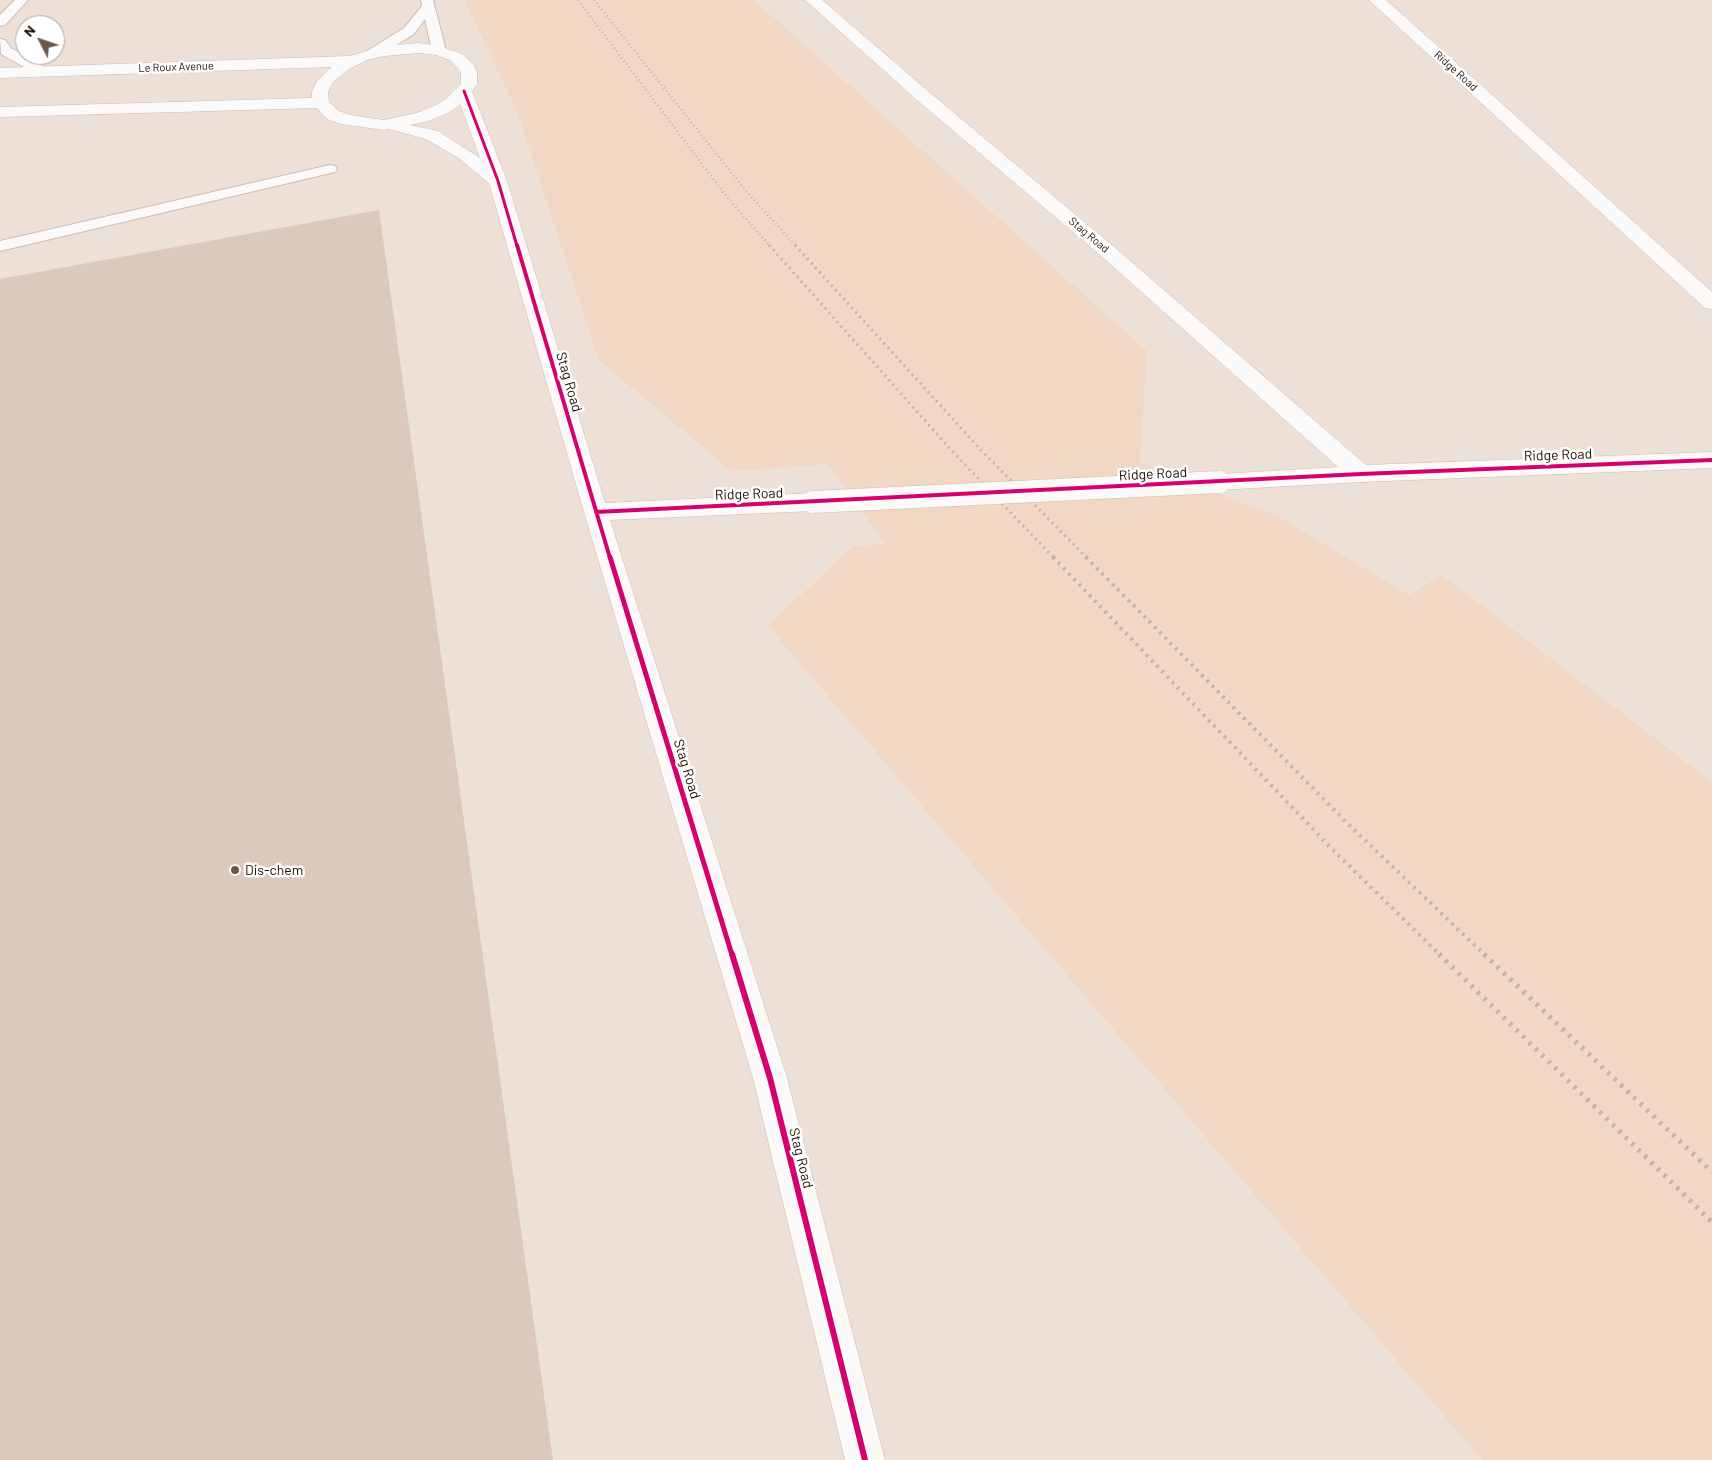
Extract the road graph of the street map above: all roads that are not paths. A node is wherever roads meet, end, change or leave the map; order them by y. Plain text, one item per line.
1 (22, 0) edge
2 (813, 0) edge
3 (1377, 0) edge
4 (428, 2) edge
5 (0, 22) edge
6 (0, 43) edge
7 (439, 51) junction
8 (372, 54) junction
9 (352, 61) junction
10 (43, 72) junction
11 (0, 73) edge
12 (464, 91) junction
13 (321, 103) junction
14 (0, 112) edge
15 (384, 125) junction
16 (330, 169) dead end
17 (498, 182) junction
18 (0, 246) edge
19 (1712, 303) edge
20 (1712, 460) edge
21 (1361, 474) junction
22 (596, 512) junction
23 (865, 1460) edge

1 - 5 lane
2 - 21 street, Stag Road
3 - 19 street, Ridge Road
4 - 7 lane
4 - 8 lane
6 - 10 lane
7 - 8 street
7 - 12 street
8 - 9 street
9 - 10 street, Le Roux Avenue
9 - 13 street
10 - 11 street, Le Roux Avenue
12 - 15 street
12 - 17 street, Stag Road
13 - 14 street
13 - 15 street
15 - 17 street
16 - 18 lane
17 - 22 street, Stag Road
20 - 21 street, Ridge Road
21 - 22 street, Ridge Road, bridge
22 - 23 street, Stag Road

